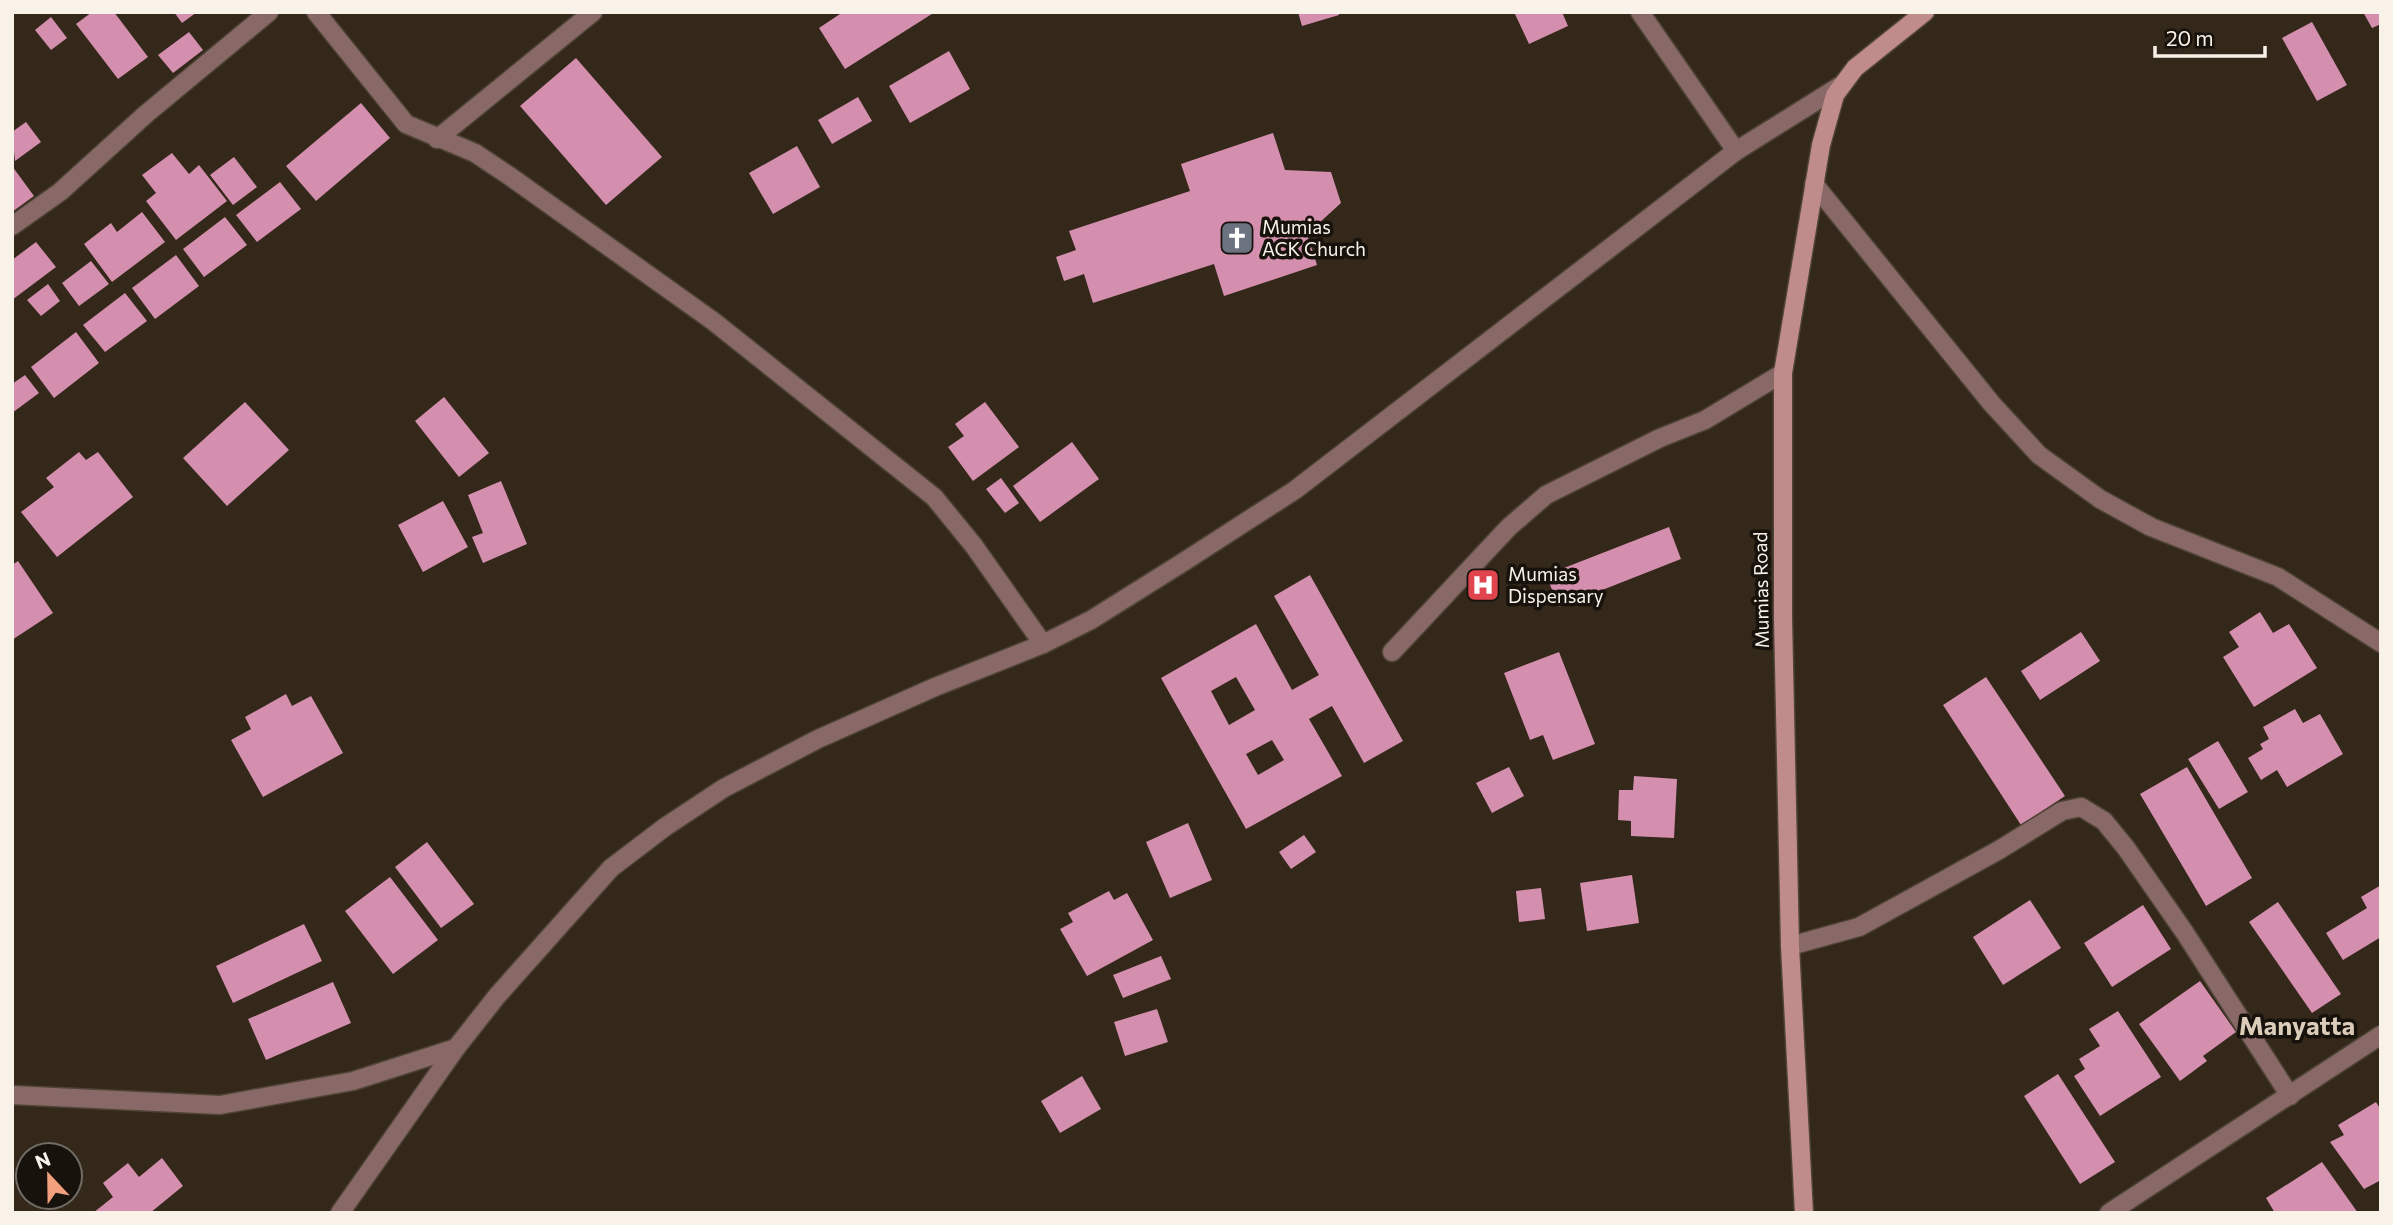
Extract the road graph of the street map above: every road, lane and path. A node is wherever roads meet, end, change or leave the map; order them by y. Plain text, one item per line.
1 (268, 12) edge
2 (316, 12) edge
3 (593, 12) edge
4 (1640, 12) edge
5 (1925, 12) edge
6 (1840, 86) junction
7 (437, 139) junction
8 (1736, 151) junction
9 (1814, 184) junction
10 (12, 226) edge
11 (1783, 373) junction
12 (2381, 643) edge
13 (1043, 644) junction
14 (1392, 652) dead end
15 (1790, 946) junction
16 (2381, 1035) edge
17 (456, 1048) junction
18 (12, 1095) edge
19 (2290, 1096) junction
20 (340, 1213) edge
21 (1804, 1213) edge
22 (2109, 1213) edge

1 - 10 street
2 - 7 street
3 - 7 street
4 - 8 street
5 - 6 street, Mumias Road
6 - 8 street
6 - 9 street, Mumias Road
7 - 13 street
8 - 13 street
9 - 11 street, Mumias Road
9 - 12 street
11 - 14 street
11 - 15 street, Mumias Road
13 - 17 street
15 - 19 street
15 - 21 street, Mumias Road
16 - 19 street
17 - 18 street
17 - 20 street
19 - 22 street

